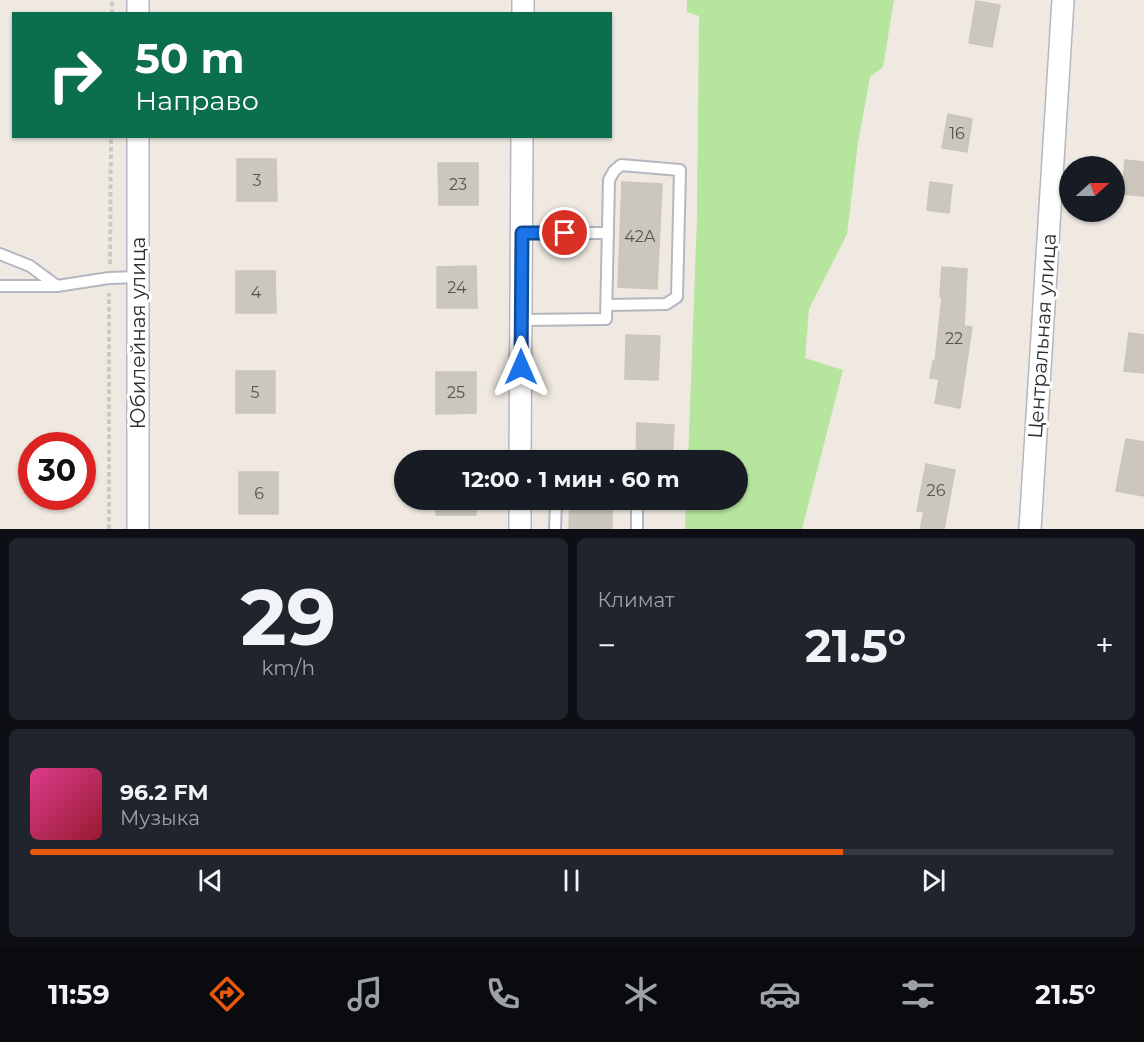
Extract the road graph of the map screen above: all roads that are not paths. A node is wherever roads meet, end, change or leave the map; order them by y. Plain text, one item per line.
1 (1063, 0) edge
2 (138, 138) edge
3 (522, 138) edge
4 (522, 233) junction
5 (608, 233) junction
6 (0, 254) edge
7 (138, 277) junction
8 (0, 286) edge
9 (57, 286) junction
10 (607, 305) junction
11 (521, 320) junction
12 (520, 450) edge
13 (520, 510) edge
14 (556, 510) edge
15 (637, 510) edge
16 (138, 529) edge
17 (520, 529) edge
18 (555, 529) edge
19 (637, 529) edge
20 (1030, 529) edge

1 - 20 street, Центральная улица
2 - 7 street, Юбилейная улица
3 - 4 street
4 - 5 lane
4 - 11 street
5 - 10 lane
5 - 10 lane
6 - 9 lane
7 - 9 lane
7 - 16 street, Юбилейная улица
8 - 9 lane
10 - 11 lane
11 - 12 street
13 - 17 street
14 - 18 lane
15 - 19 lane

